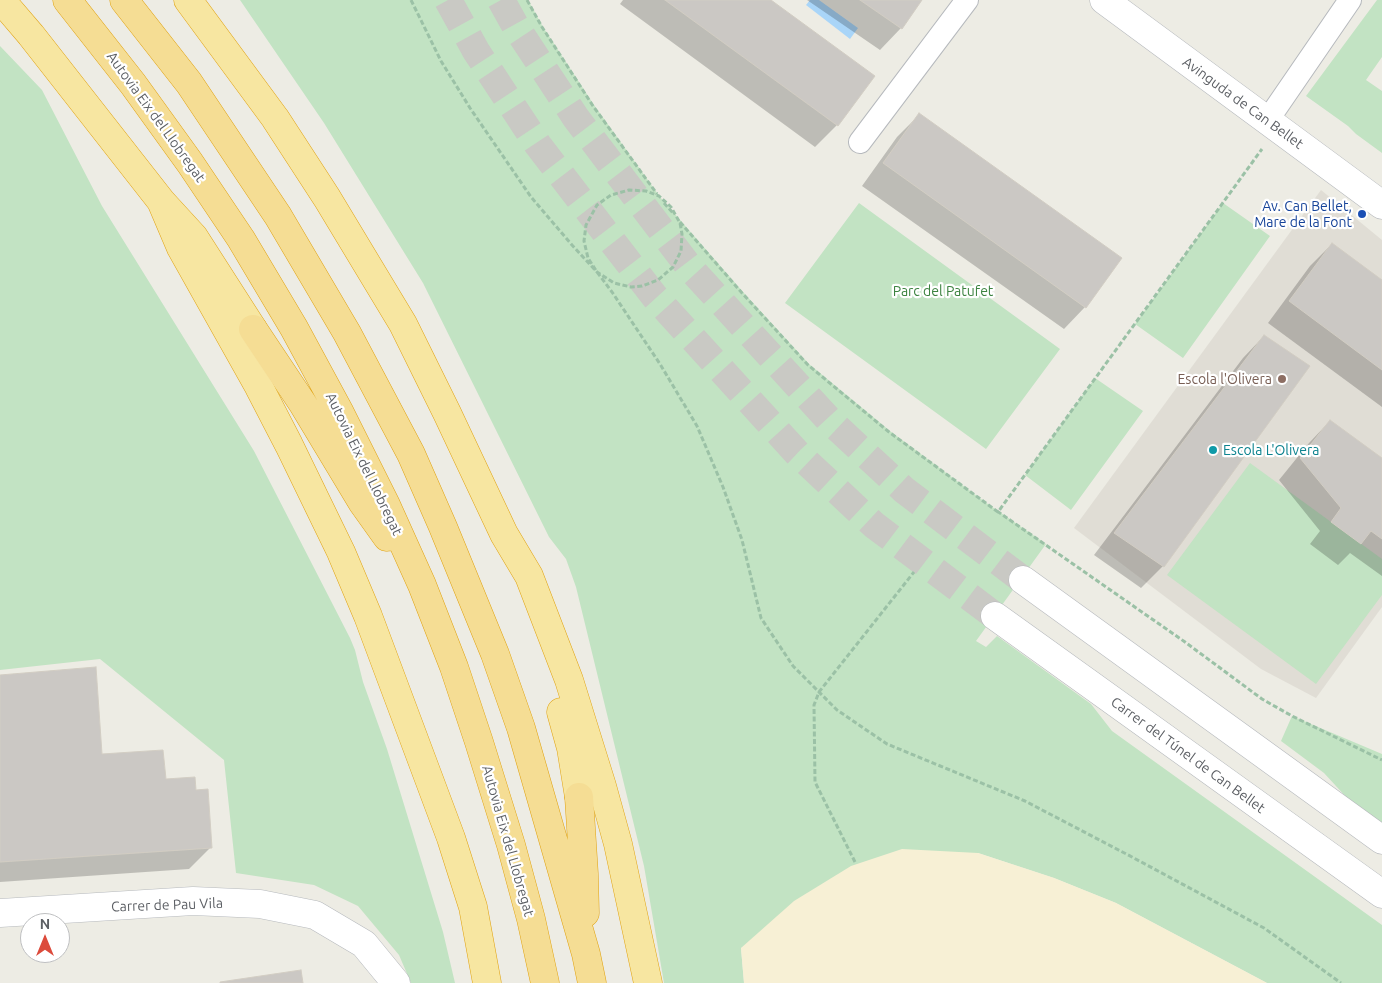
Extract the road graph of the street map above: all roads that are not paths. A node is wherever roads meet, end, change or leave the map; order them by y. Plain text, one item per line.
1 (1, 0) edge
2 (67, 0) edge
3 (124, 0) edge
4 (188, 0) edge
5 (967, 0) edge
6 (1104, 0) edge
7 (1350, 0) edge
8 (1272, 124) junction
9 (860, 142) dead end
10 (161, 201) junction
11 (1382, 205) edge
12 (504, 534) junction
13 (1023, 580) tunnel mouth
14 (422, 585) junction
15 (995, 616) tunnel mouth
16 (1382, 840) edge
17 (1382, 894) edge
18 (0, 913) edge
19 (586, 954) junction
20 (396, 983) edge
21 (487, 983) edge
22 (545, 983) edge
23 (592, 983) edge
24 (648, 983) edge

1 - 10 highway
2 - 14 highway, Autovia Eix del Llobregat
3 - 19 highway
4 - 12 highway
5 - 9 street
6 - 8 street, Avinguda de Can Bellet
7 - 8 street
8 - 11 street, Avinguda de Can Bellet
10 - 14 highway
10 - 21 highway
12 - 19 highway
12 - 24 highway
13 - 16 street
14 - 22 highway, Autovia Eix del Llobregat
15 - 17 street, Carrer del Túnel de Can Bellet
18 - 20 street, Carrer de Pau Vila
19 - 23 highway

